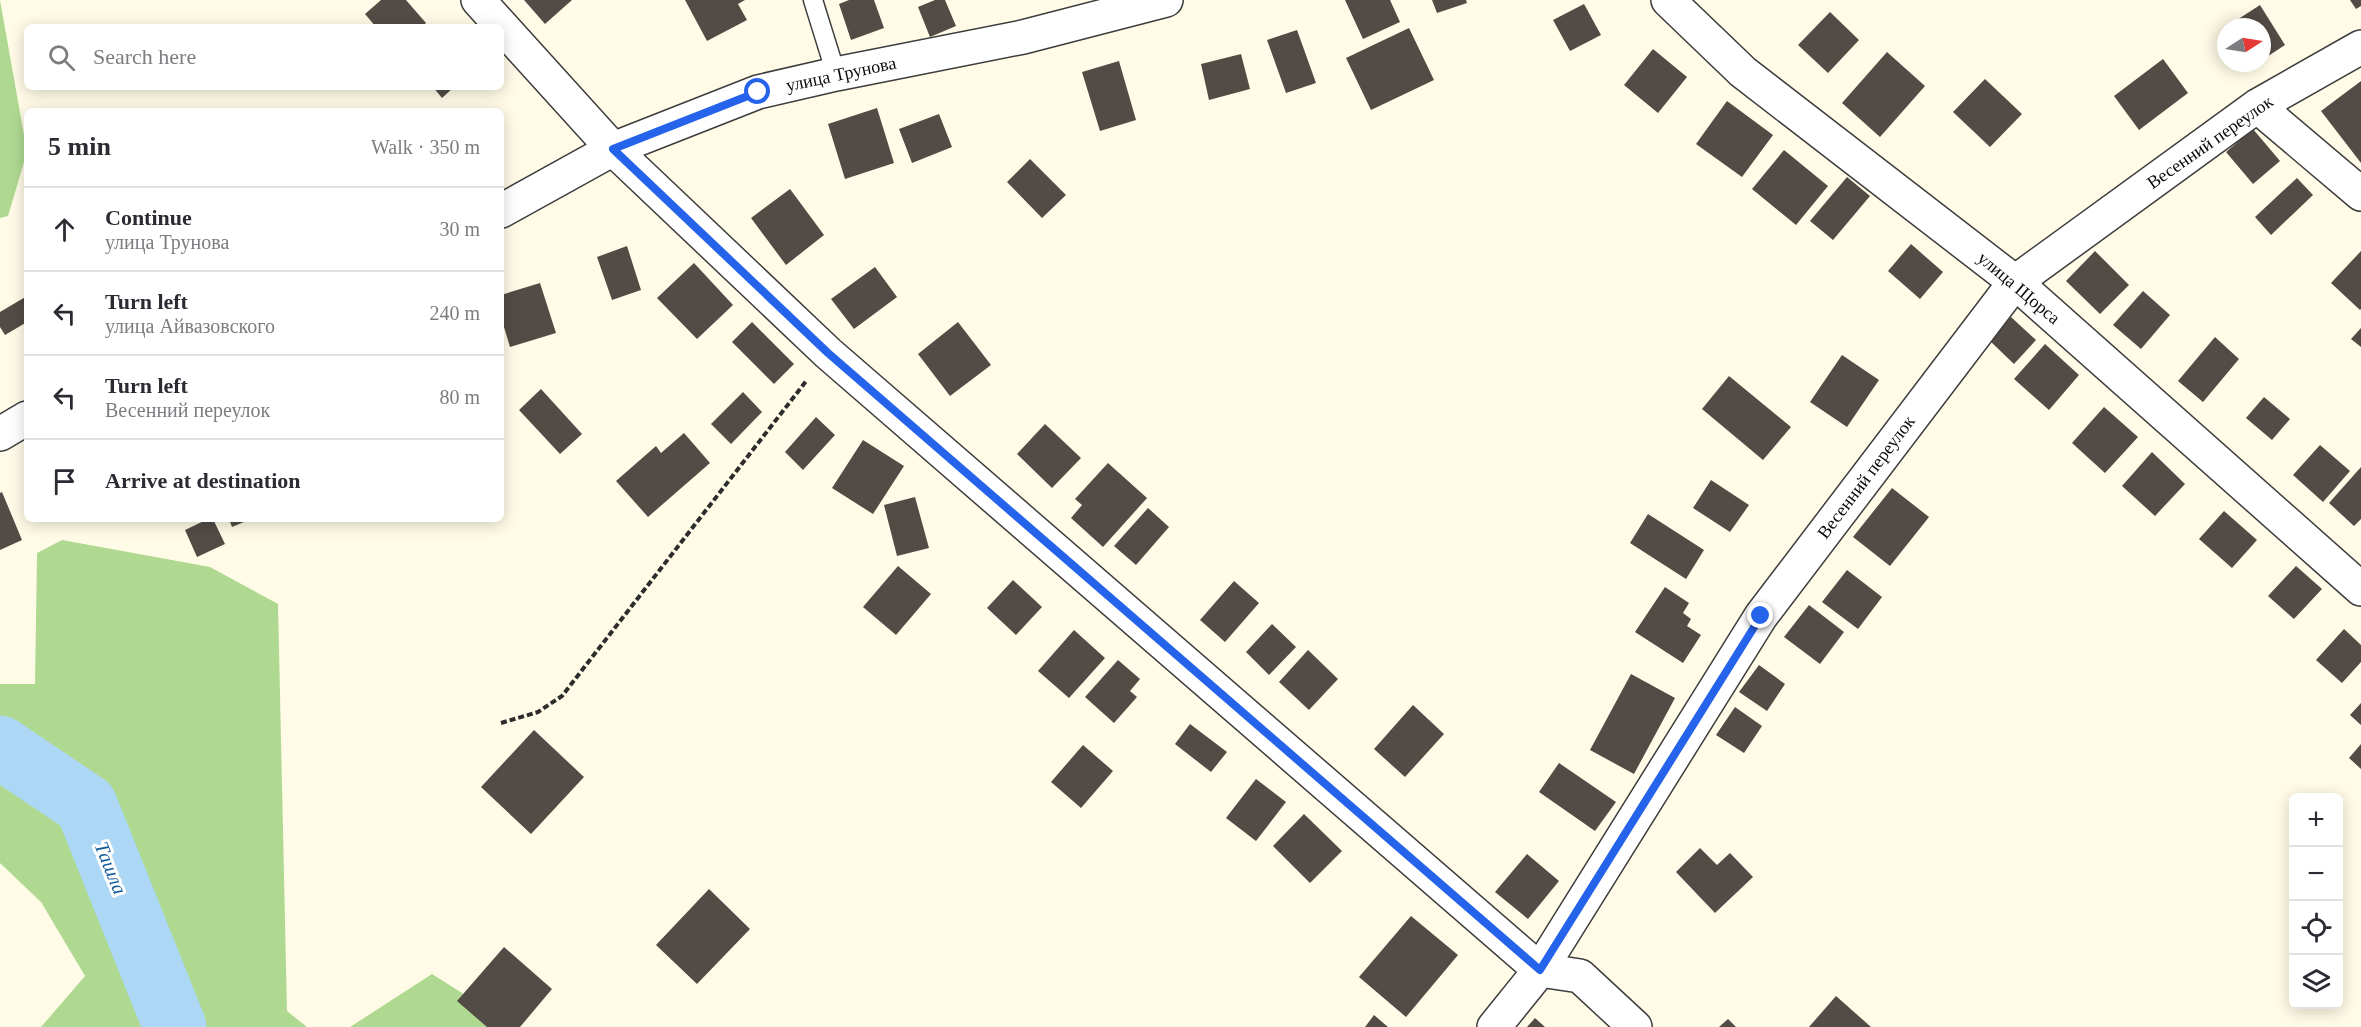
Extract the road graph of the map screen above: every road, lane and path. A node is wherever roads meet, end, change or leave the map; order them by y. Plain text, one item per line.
1 (478, 0) edge
2 (813, 0) edge
3 (1166, 0) edge
4 (1668, 0) edge
5 (500, 24) edge
6 (504, 29) edge
7 (2361, 47) edge
8 (836, 74) junction
9 (2257, 106) junction
10 (613, 149) junction
11 (2361, 194) edge
12 (504, 209) edge
13 (2015, 282) junction
14 (828, 353) junction
15 (24, 420) edge
16 (0, 434) edge
17 (2361, 589) edge
18 (501, 723) dead end
19 (1540, 970) junction
20 (1494, 1027) edge
21 (1635, 1027) edge

1 - 5 street
2 - 8 lane
3 - 8 street, улица Трунова
4 - 13 street, улица Щорса
6 - 10 street
7 - 9 street, Весенний переулок
8 - 10 street, улица Трунова
9 - 11 street
9 - 13 street, Весенний переулок
10 - 12 street, улица Трунова
10 - 14 street
13 - 17 street, улица Щорса
13 - 19 street, Весенний переулок
14 - 18 path
14 - 19 street
15 - 16 street
19 - 20 street, Весенний переулок
19 - 21 street

